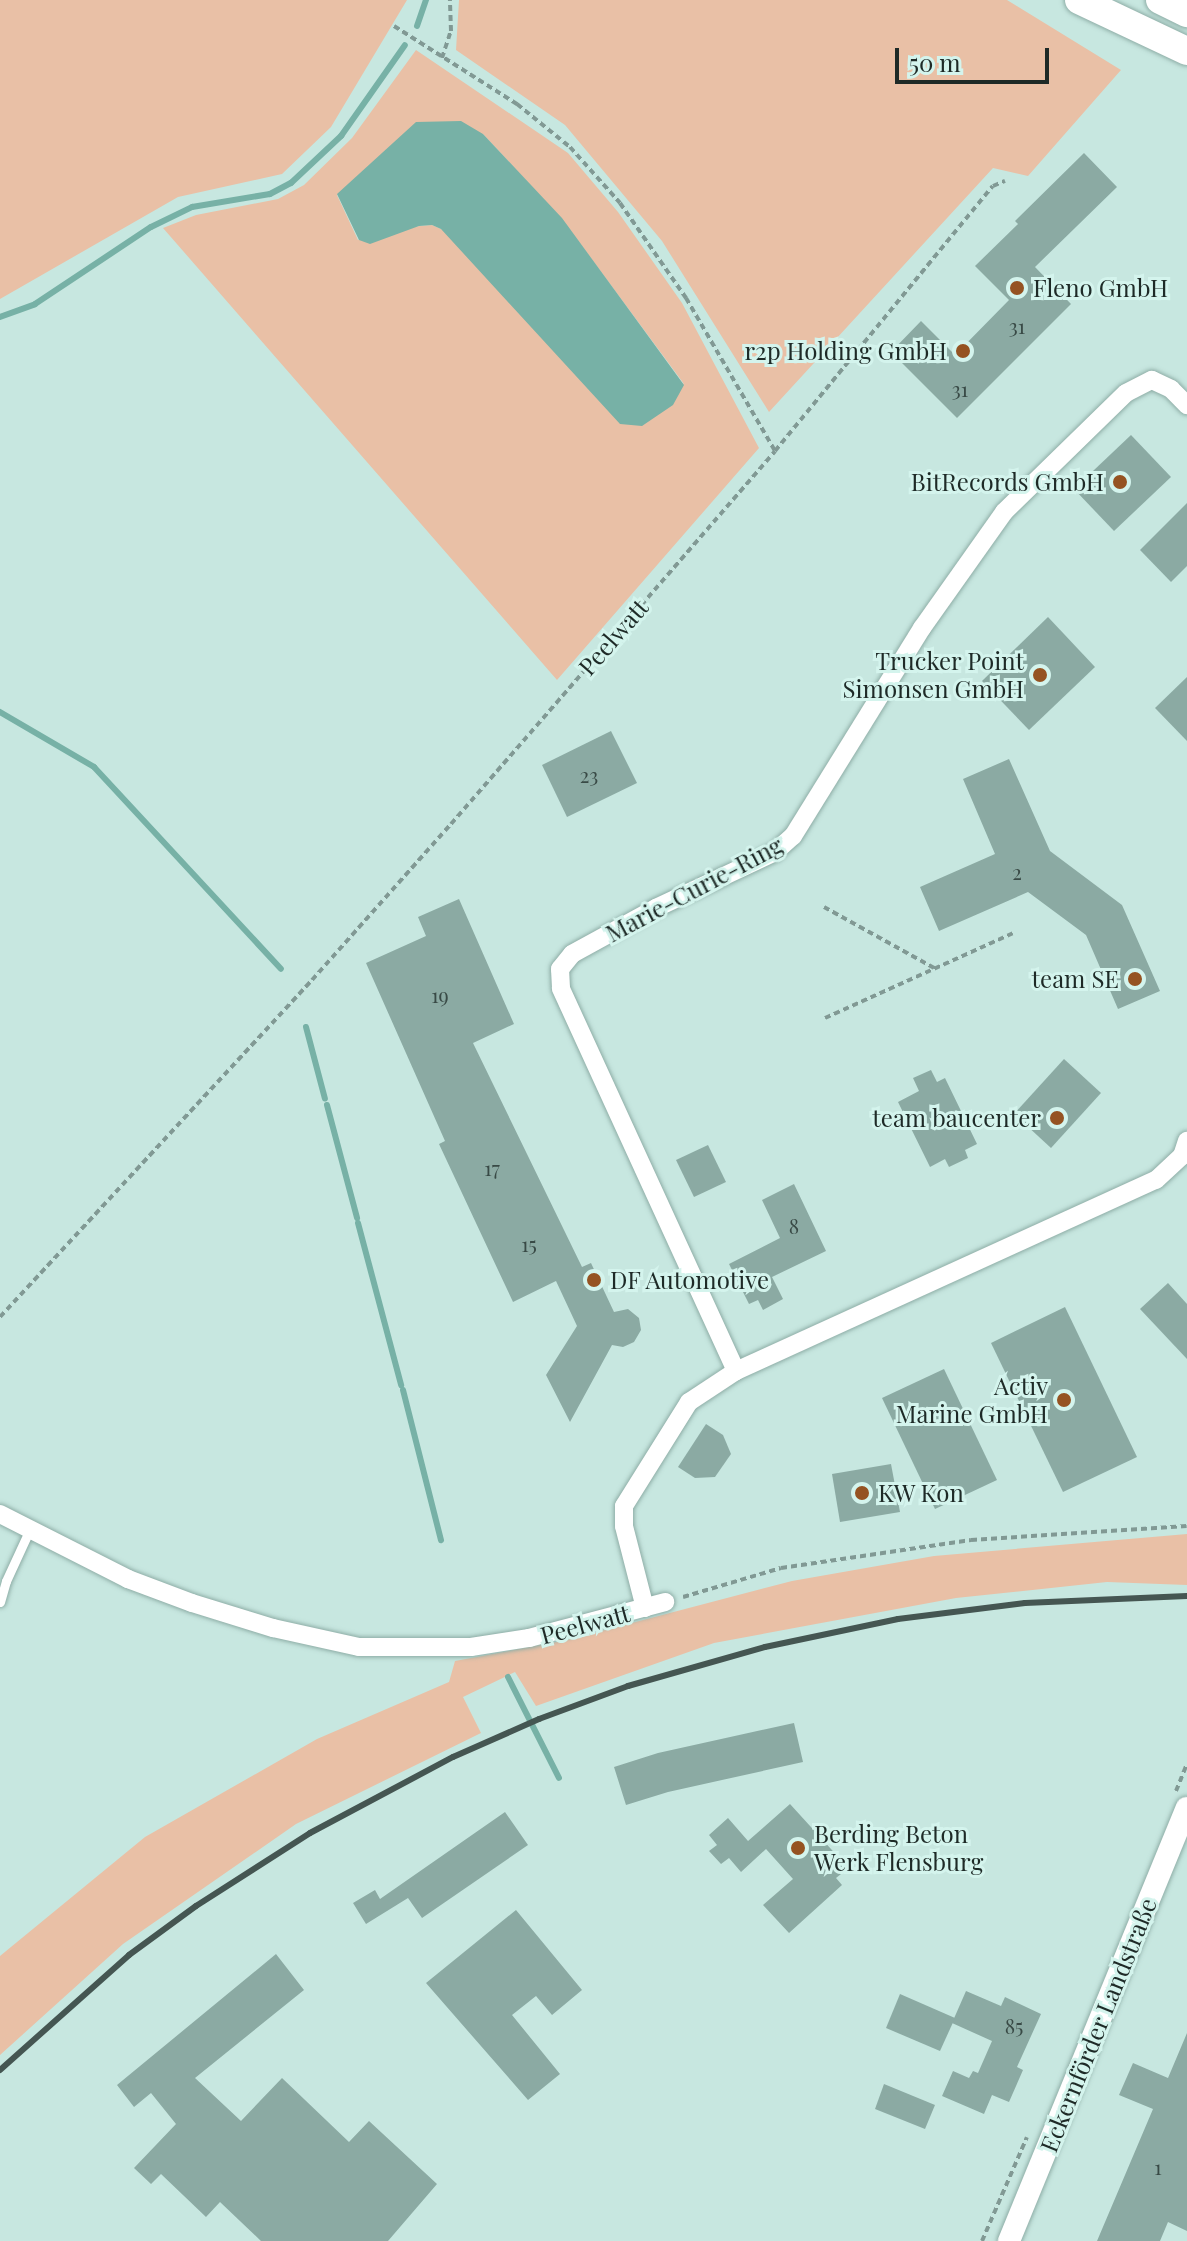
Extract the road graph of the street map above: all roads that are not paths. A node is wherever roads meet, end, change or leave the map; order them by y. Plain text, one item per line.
1 (1079, 0) edge
2 (1160, 0) edge
3 (1187, 13) edge
4 (1187, 51) edge
5 (1187, 405) edge
6 (1187, 1141) edge
7 (736, 1371) junction
8 (0, 1514) edge
9 (29, 1531) junction
10 (0, 1602) edge
11 (665, 1602) road end
12 (645, 1608) junction
13 (1187, 1808) edge
14 (1009, 2241) edge

1 - 4 main road
2 - 3 main road
5 - 7 street, Marie-Curie-Ring
6 - 7 street
7 - 12 street
8 - 9 street, Peelwatt
9 - 10 lane
9 - 12 street, Peelwatt
11 - 12 street, Peelwatt
13 - 14 street, Eckernförder Landstraße

